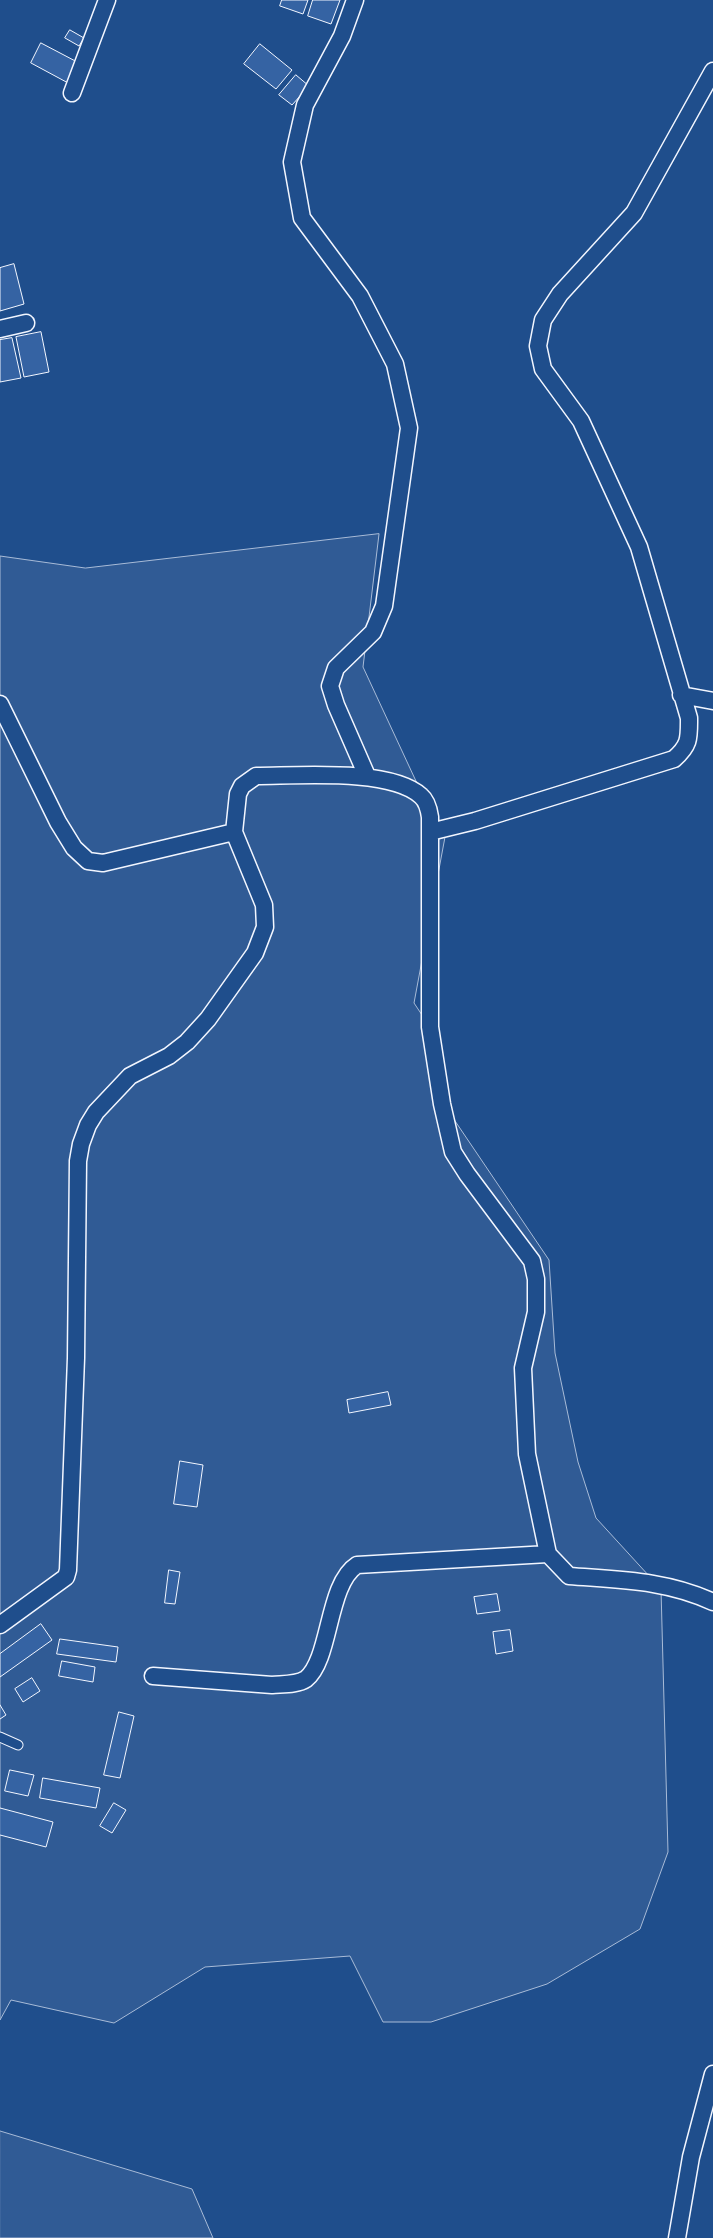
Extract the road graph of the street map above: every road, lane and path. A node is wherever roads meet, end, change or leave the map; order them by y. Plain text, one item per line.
1 (106, 0) edge
2 (355, 0) edge
3 (713, 71) edge
4 (72, 93) dead end
5 (26, 322) dead end
6 (0, 329) edge
7 (681, 695) junction
8 (713, 701) edge
9 (0, 704) edge
10 (367, 776) junction
11 (234, 832) junction
12 (430, 832) junction
13 (548, 1554) junction
14 (713, 1602) edge
15 (0, 1625) edge
16 (153, 1676) dead end
17 (0, 1737) edge
18 (18, 1745) dead end
19 (713, 2074) edge
20 (678, 2238) edge

1 - 4 street
2 - 10 street
3 - 7 street
5 - 6 street
7 - 8 street
7 - 12 street
9 - 11 street
10 - 11 street
10 - 12 street
11 - 15 street
12 - 13 street
13 - 14 street
13 - 16 street
17 - 18 lane
19 - 20 street

